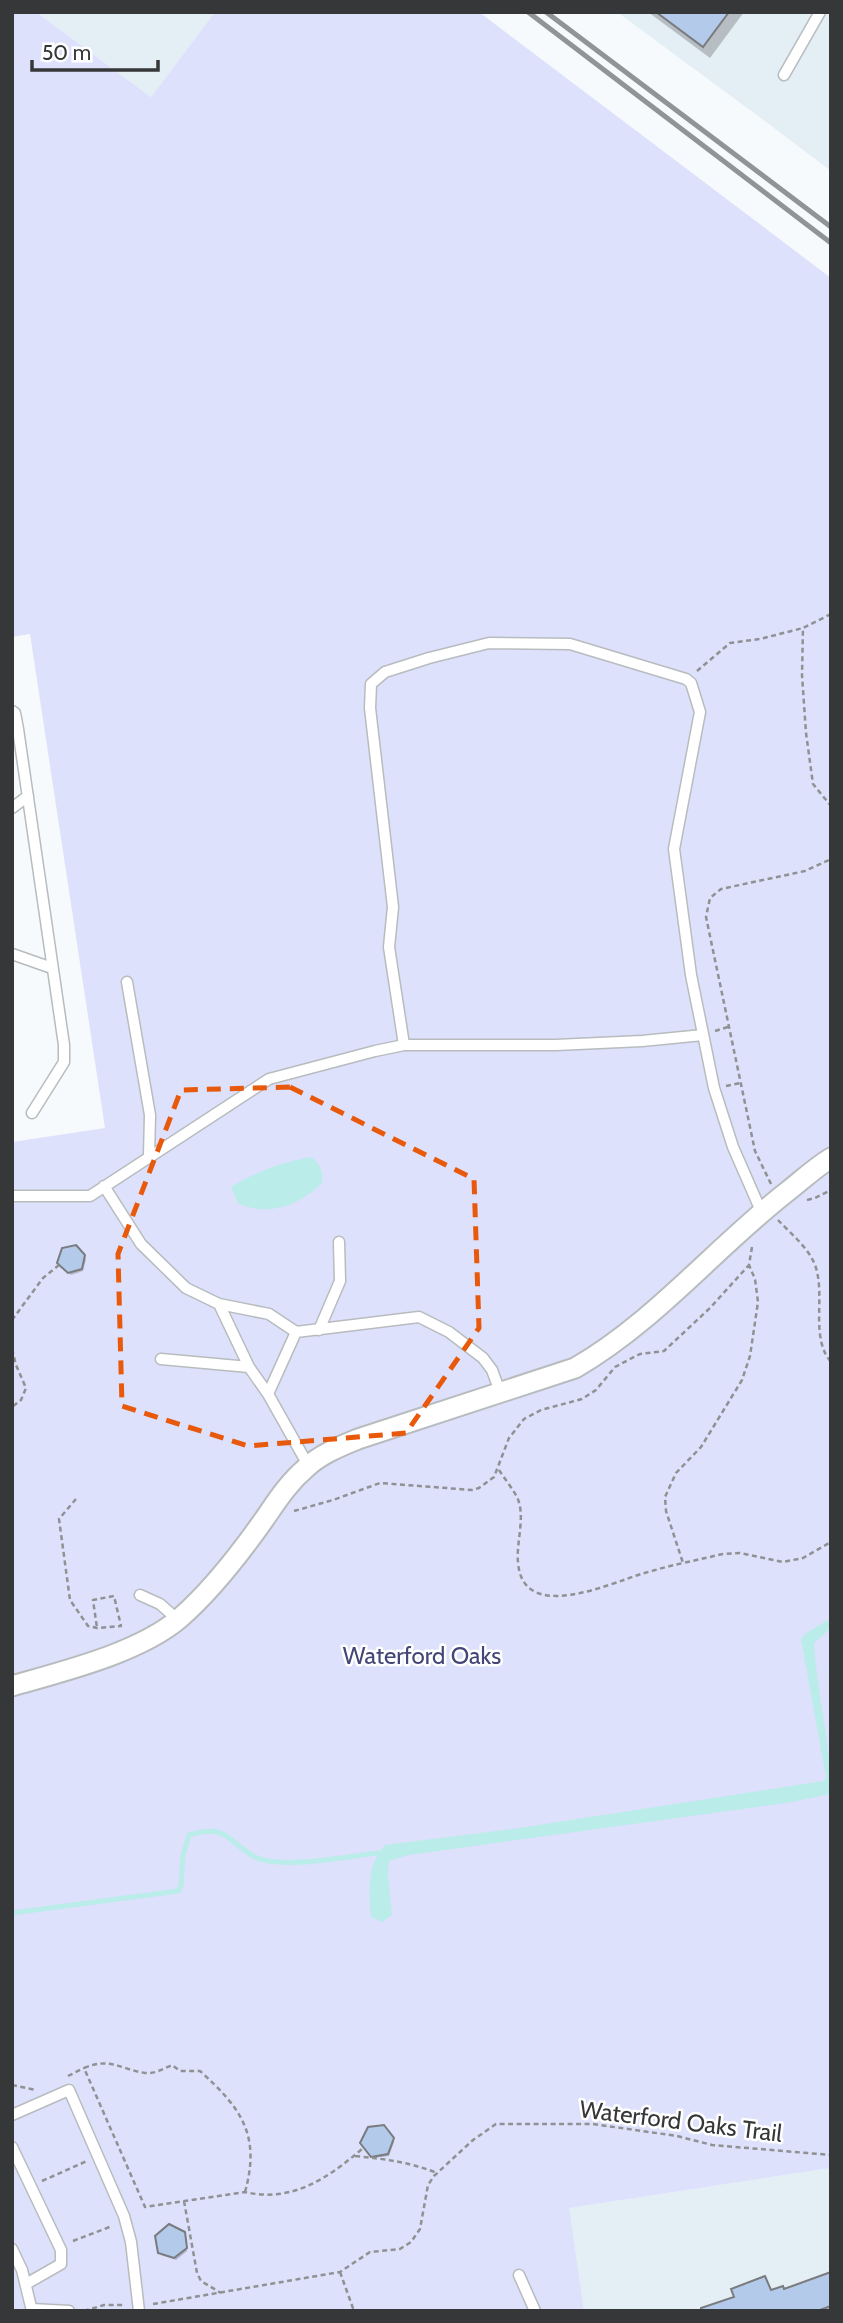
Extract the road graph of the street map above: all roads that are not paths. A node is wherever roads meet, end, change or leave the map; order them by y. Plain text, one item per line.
1 (820, 12) edge
2 (783, 75) dead end
3 (12, 711) edge
4 (28, 796) junction
5 (12, 808) edge
6 (12, 954) edge
7 (52, 968) junction
8 (127, 982) dead end
9 (703, 1035) junction
10 (404, 1045) junction
11 (32, 1113) dead end
12 (149, 1156) junction
13 (831, 1158) edge
14 (104, 1186) junction
15 (12, 1196) edge
16 (768, 1213) junction
17 (340, 1242) dead end
18 (219, 1304) junction
19 (319, 1331) junction
20 (296, 1332) junction
21 (162, 1359) dead end
22 (249, 1367) junction
23 (500, 1392) junction
24 (268, 1394) junction
25 (308, 1465) junction
26 (140, 1595) dead end
27 (178, 1620) junction
28 (12, 1686) edge
29 (12, 2115) edge
30 (12, 2147) edge
31 (12, 2249) edge
32 (519, 2276) dead end
33 (26, 2284) junction
34 (139, 2307) edge
35 (32, 2310) edge
36 (69, 2311) edge
37 (535, 2311) edge

1 - 2 lane
3 - 4 lane
4 - 5 lane
4 - 7 lane
6 - 7 lane
7 - 11 lane
8 - 12 lane
9 - 10 lane
9 - 10 lane
9 - 16 lane
10 - 12 lane
12 - 14 lane
13 - 16 street
14 - 15 lane
14 - 18 lane
16 - 23 street
17 - 19 lane
18 - 20 lane
18 - 22 lane
19 - 20 lane
19 - 23 lane
20 - 24 lane
21 - 22 lane
22 - 24 lane
23 - 25 street
24 - 25 lane
25 - 27 street
26 - 27 lane
27 - 28 street
29 - 34 lane
30 - 33 lane
31 - 33 lane
32 - 37 lane
33 - 35 lane
35 - 36 lane

